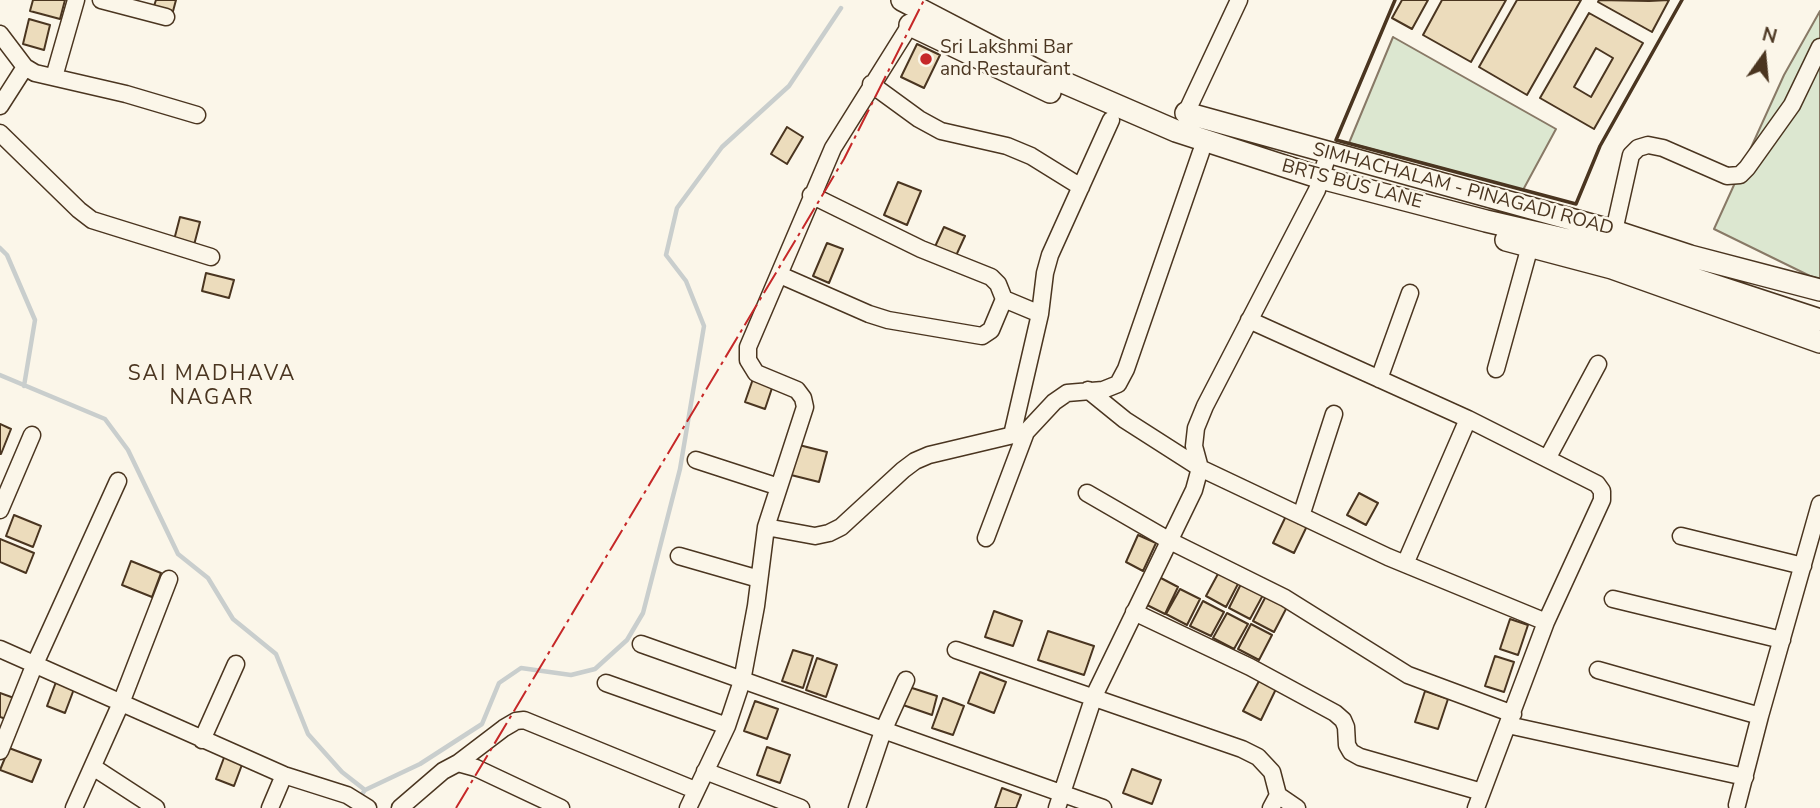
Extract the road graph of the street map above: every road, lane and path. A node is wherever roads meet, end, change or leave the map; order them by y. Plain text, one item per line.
1 (75, 0) edge
2 (102, 0) edge
3 (902, 0) edge
4 (1239, 0) edge
5 (166, 17) dead end
6 (910, 24) joint
7 (0, 34) edge
8 (1820, 47) edge
9 (25, 67) junction
10 (54, 77) junction
11 (871, 85) junction
12 (0, 106) edge
13 (1186, 113) joint
14 (197, 115) dead end
15 (1111, 120) junction
16 (0, 133) edge
17 (1201, 152) junction
18 (1328, 154) junction
19 (1319, 184) junction
20 (1081, 187) junction
21 (811, 195) junction
22 (1614, 231) junction
23 (1530, 246) junction
24 (211, 257) dead end
25 (780, 275) junction
26 (1820, 290) edge
27 (1410, 293) dead end
28 (1004, 299) junction
29 (1040, 314) junction
30 (1248, 320) junction
31 (1820, 320) edge
32 (1820, 342) edge
33 (1598, 364) dead end
34 (1496, 369) dead end
35 (1379, 379) junction
36 (1088, 390) junction
37 (1334, 414) dead end
38 (1468, 419) junction
39 (1019, 433) junction
40 (32, 435) dead end
41 (1547, 459) junction
42 (696, 460) dead end
43 (1200, 468) junction
44 (118, 481) dead end
45 (779, 487) junction
46 (1087, 494) dead end
47 (1820, 505) edge
48 (0, 510) edge
49 (1301, 516) junction
50 (766, 527) junction
51 (1681, 536) dead end
52 (986, 538) dead end
53 (1170, 541) junction
54 (679, 556) dead end
55 (1405, 564) junction
56 (1803, 566) junction
57 (169, 579) dead end
58 (759, 579) junction
59 (1613, 599) dead end
60 (1134, 612) junction
61 (1546, 622) junction
62 (1782, 640) junction
63 (641, 644) dead end
64 (0, 649) edge
65 (956, 650) dead end
66 (236, 664) dead end
67 (34, 666) junction
68 (1598, 670) dead end
69 (906, 680) dead end
70 (743, 681) junction
71 (606, 683) dead end
72 (1094, 696) junction
73 (121, 703) junction
74 (1760, 716) junction
75 (1510, 719) junction
76 (727, 726) junction
77 (883, 731) junction
78 (202, 740) junction
79 (0, 751) edge
80 (458, 764) junction
81 (93, 767) junction
82 (705, 771) junction
83 (284, 775) junction
84 (1745, 777) junction
85 (695, 790) junction
86 (1479, 800) edge
87 (1060, 801) edge
88 (1274, 802) edge
89 (1737, 805) dead end
90 (74, 808) edge
91 (156, 808) edge
92 (270, 808) edge
93 (368, 808) edge
94 (400, 808) edge
95 (561, 808) edge
96 (688, 808) edge
97 (802, 808) edge
98 (857, 808) edge
99 (1103, 808) edge
100 (1297, 808) edge

1 - 10 street
2 - 5 street
3 - 19 main road, BRTS BUS LANE
4 - 13 street
6 - 11 street
6 - 15 main road, SIMHACHALAM - PINAGADI ROAD
7 - 9 street
8 - 22 street
9 - 10 street
9 - 12 street
10 - 14 street
11 - 20 street
11 - 21 street
13 - 18 main road, SIMHACHALAM - PINAGADI ROAD
15 - 17 main road, SIMHACHALAM - PINAGADI ROAD
15 - 20 street
16 - 24 street
17 - 19 main road, SIMHACHALAM - PINAGADI ROAD
17 - 36 street
18 - 19 street
18 - 22 main road, SIMHACHALAM - PINAGADI ROAD
19 - 23 main road, SIMHACHALAM - PINAGADI ROAD
19 - 30 street
19 - 31 main road, BRTS BUS LANE
20 - 29 street
21 - 25 street
21 - 28 street
22 - 26 main road, SIMHACHALAM - PINAGADI ROAD
23 - 32 main road, SIMHACHALAM - PINAGADI ROAD
23 - 34 street
25 - 28 street
25 - 45 street
27 - 35 street
28 - 29 street
29 - 39 street
30 - 35 street
30 - 43 street
33 - 41 street
35 - 38 street
36 - 39 street
36 - 43 street
37 - 49 street
38 - 41 street
38 - 55 street
39 - 50 street
39 - 52 street
40 - 48 street
41 - 61 street
42 - 45 street
43 - 49 street
43 - 53 street
44 - 67 street
45 - 50 street
46 - 53 street
47 - 56 street
49 - 55 street
50 - 58 street
51 - 56 street
53 - 60 street
53 - 75 street
54 - 58 street
55 - 61 street
56 - 62 street
57 - 73 street
58 - 70 street
59 - 62 street
60 - 72 street
60 - 86 street
61 - 75 street
62 - 74 street
63 - 70 street
64 - 67 street
65 - 72 street
66 - 78 street
67 - 73 street
67 - 79 street
68 - 74 street
69 - 77 street
70 - 76 street
70 - 77 street
71 - 76 street
72 - 87 street
72 - 88 street
73 - 78 street
73 - 81 street
74 - 84 street
75 - 84 street
75 - 86 street
76 - 82 street
77 - 87 street
77 - 98 street
78 - 83 street
80 - 85 street
80 - 94 street
80 - 95 street
81 - 90 street
81 - 91 street
82 - 85 street
82 - 97 street
83 - 92 street
83 - 93 street
84 - 89 street
85 - 96 street
87 - 99 street
88 - 100 street

